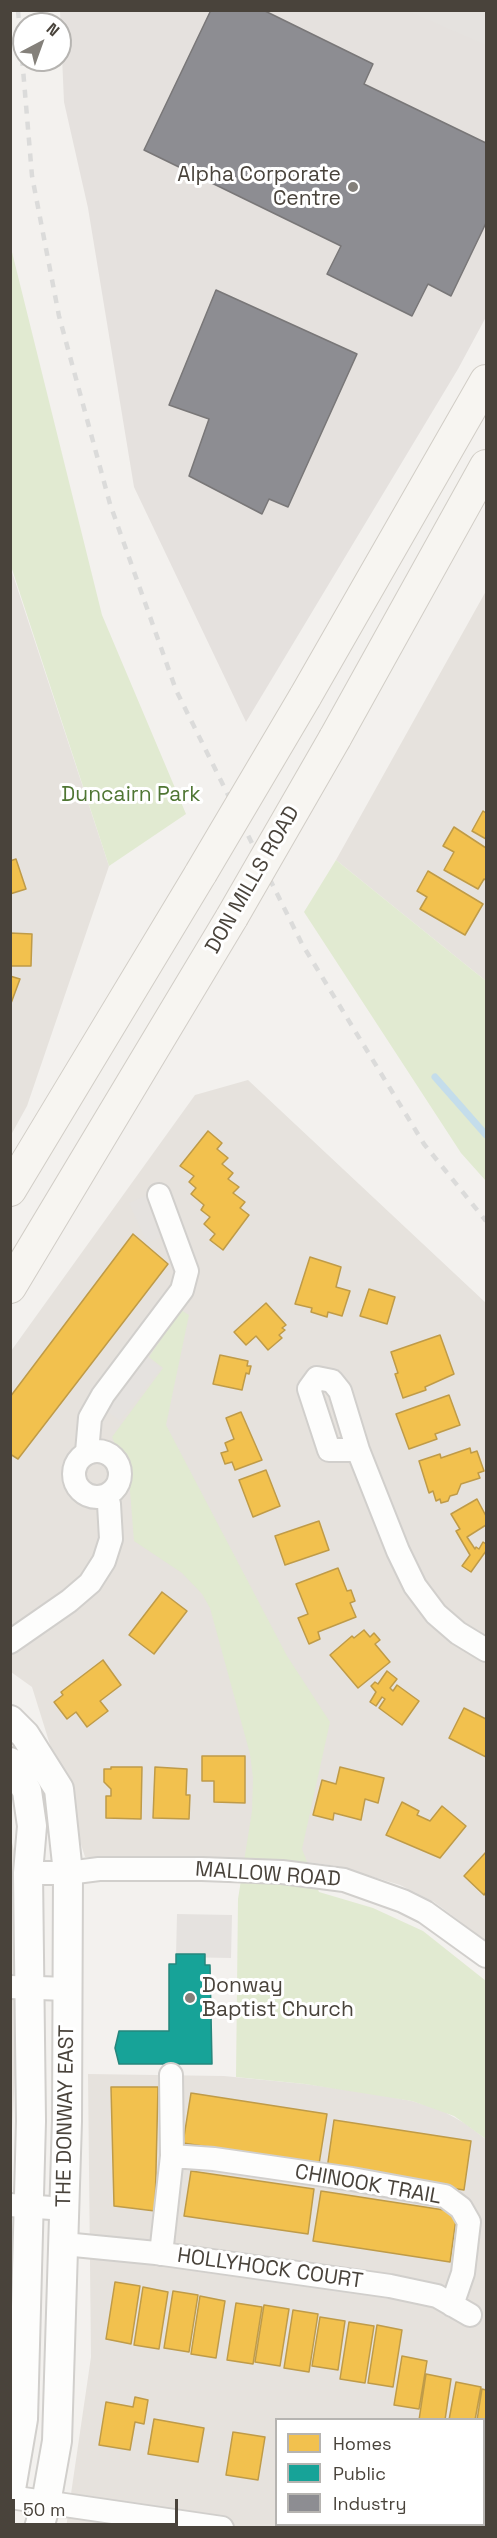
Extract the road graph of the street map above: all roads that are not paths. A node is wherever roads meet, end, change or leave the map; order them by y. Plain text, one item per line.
1 (486, 381) edge
2 (486, 466) edge
3 (10, 1190) edge
4 (159, 1195) dead end
5 (10, 1287) edge
6 (358, 1450) dead end
7 (87, 1452) junction
8 (105, 1496) junction
9 (10, 1642) edge
10 (486, 1650) edge
11 (10, 1720) edge
12 (10, 1762) edge
13 (28, 1873) junction
14 (68, 1873) junction
15 (486, 1956) edge
16 (20, 1988) edge
17 (67, 1989) junction
18 (171, 2075) dead end
19 (172, 2156) junction
20 (20, 2206) edge
21 (65, 2209) junction
22 (64, 2244) junction
23 (161, 2254) junction
24 (461, 2310) joint
25 (10, 2496) edge
26 (43, 2515) edge
27 (222, 2528) edge

1 - 3 main road, bridge
2 - 5 main road, DON MILLS ROAD, bridge
4 - 7 street
6 - 10 street
7 - 8 street
7 - 8 street
8 - 9 street
11 - 14 street, THE DONWAY EAST
12 - 13 street, THE DONWAY EAST
13 - 14 street, MALLOW ROAD
13 - 16 street, THE DONWAY EAST
14 - 15 street, MALLOW ROAD
14 - 17 street, THE DONWAY EAST
16 - 17 street
16 - 20 street, THE DONWAY EAST
17 - 21 street, THE DONWAY EAST
18 - 19 street
19 - 23 street
19 - 24 street, CHINOOK TRAIL
20 - 21 street
20 - 25 street, THE DONWAY EAST
21 - 22 street, THE DONWAY EAST
22 - 23 street, HOLLYHOCK COURT
22 - 26 street, THE DONWAY EAST
23 - 24 street, HOLLYHOCK COURT
25 - 26 street
26 - 27 street

